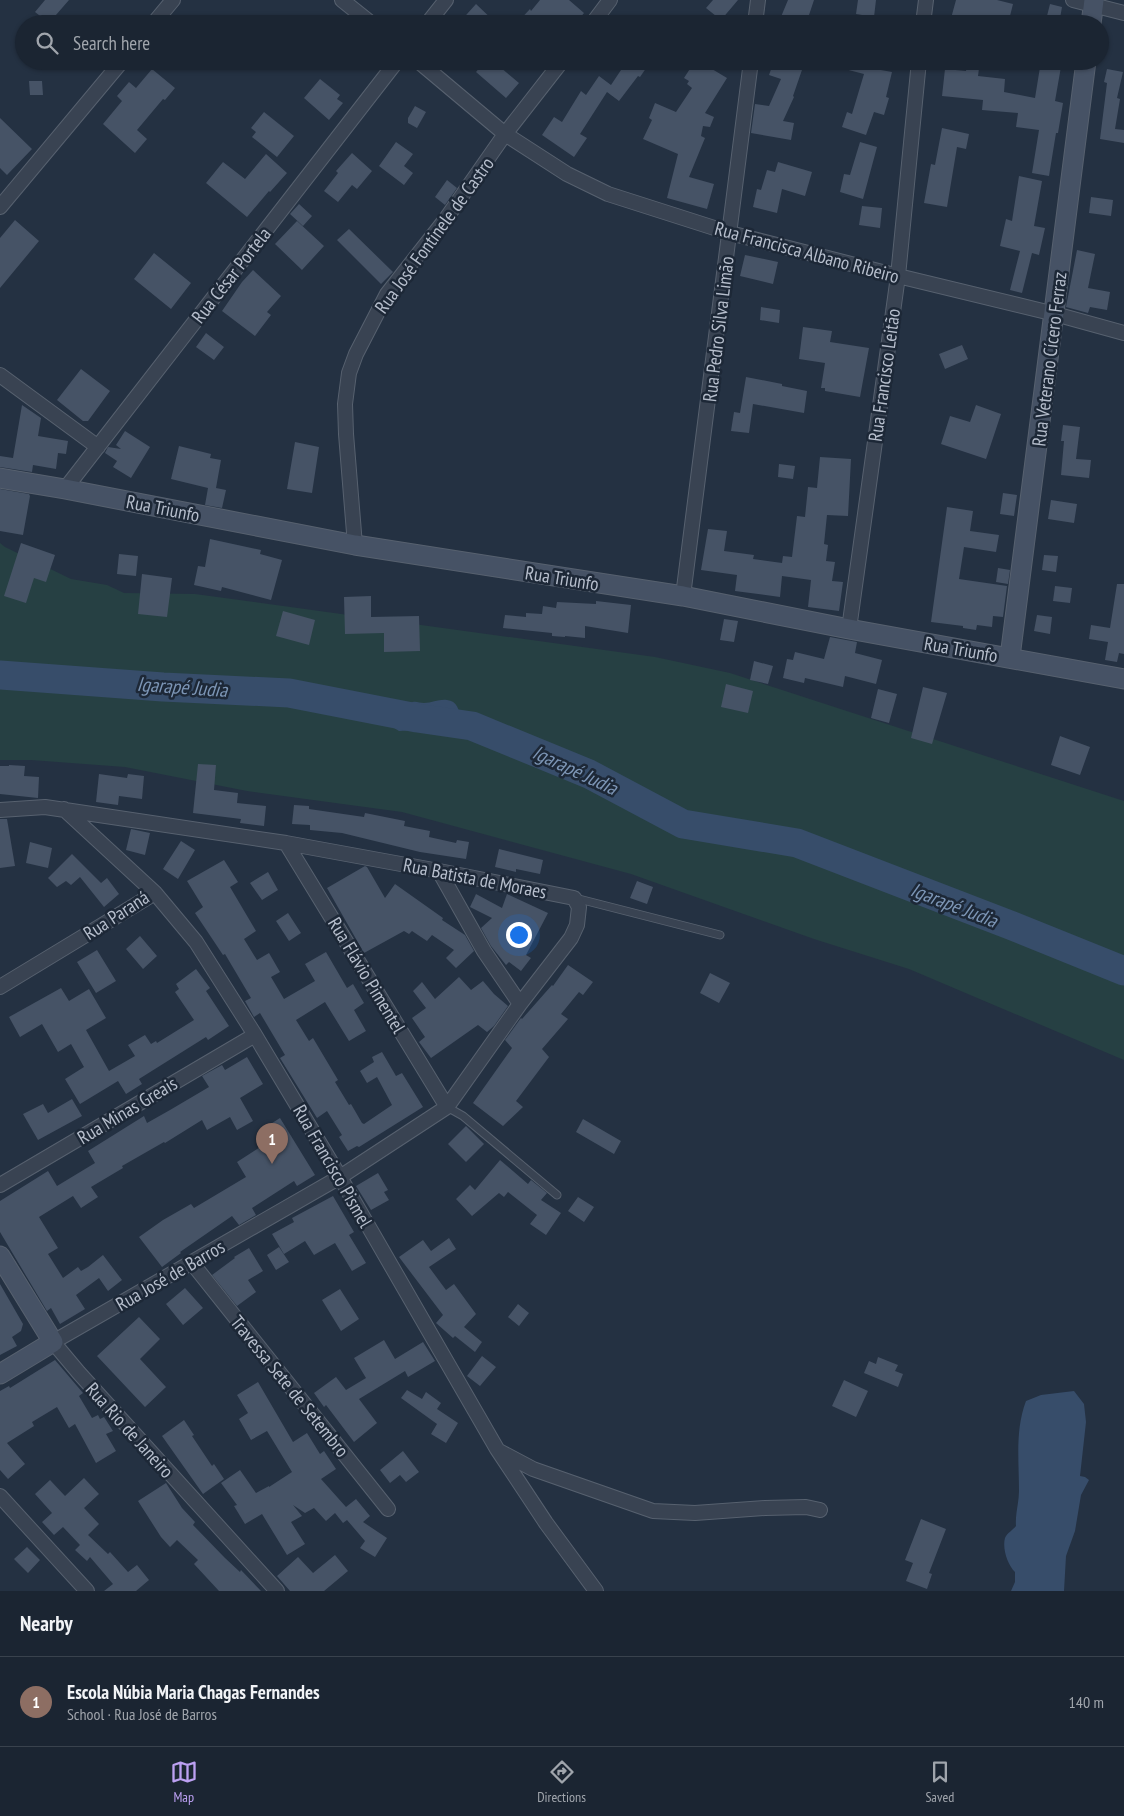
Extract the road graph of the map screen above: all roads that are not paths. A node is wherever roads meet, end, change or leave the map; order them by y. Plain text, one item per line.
1 (173, 0) edge
2 (342, 0) edge
3 (446, 0) edge
4 (610, 0) edge
5 (758, 0) edge
6 (926, 0) edge
7 (1073, 0) edge
8 (1093, 2) edge
9 (1124, 12) edge
10 (160, 15) edge
11 (361, 15) edge
12 (434, 15) edge
13 (599, 15) edge
14 (756, 15) edge
15 (924, 15) edge
16 (1092, 15) edge
17 (114, 70) edge
18 (390, 70) edge
19 (429, 70) edge
20 (555, 70) edge
21 (750, 70) edge
22 (919, 70) edge
23 (1085, 70) edge
24 (505, 134) junction
25 (0, 207) edge
26 (730, 233) junction
27 (898, 276) junction
28 (1055, 314) junction
29 (1124, 333) edge
30 (0, 375) edge
31 (98, 447) junction
32 (0, 478) edge
33 (65, 488) junction
34 (355, 546) junction
35 (683, 596) junction
36 (849, 629) junction
37 (1010, 657) junction
38 (1124, 679) edge
39 (64, 809) junction
40 (0, 810) edge
41 (286, 843) junction
42 (439, 871) junction
43 (155, 893) junction
44 (574, 898) junction
45 (720, 935) dead end
46 (0, 987) edge
47 (520, 1004) junction
48 (255, 1035) junction
49 (447, 1107) junction
50 (340, 1177) junction
51 (0, 1185) edge
52 (558, 1195) dead end
53 (0, 1256) edge
54 (192, 1263) junction
55 (53, 1342) junction
56 (0, 1374) edge
57 (496, 1449) junction
58 (0, 1496) edge
59 (388, 1509) dead end
60 (820, 1510) dead end
61 (86, 1591) edge
62 (277, 1591) edge
63 (596, 1591) edge

1 - 10 street
2 - 11 street
3 - 12 street
4 - 13 street
5 - 14 street
6 - 15 street
7 - 8 street
8 - 9 street
8 - 16 street
17 - 25 street
18 - 31 street, Rua César Portela
19 - 24 street, Rua Francisca Albano Ribeiro
20 - 24 street, Rua José Fontinele de Castro
21 - 26 street, Rua Pedro Silva Limão
22 - 27 street, Rua Francisco Leitão
23 - 28 street, Rua Veterano Cícero Ferraz
24 - 26 street, Rua Francisca Albano Ribeiro
24 - 34 street, Rua José Fontinele de Castro
26 - 27 street, Rua Francisca Albano Ribeiro
26 - 35 street, Rua Pedro Silva Limão
27 - 28 street, Rua Francisca Albano Ribeiro
27 - 36 street, Rua Francisco Leitão
28 - 29 street, Rua Francisca Albano Ribeiro
28 - 37 street, Rua Veterano Cícero Ferraz
30 - 31 street
31 - 33 street, Rua César Portela
32 - 33 street, Rua Triunfo
33 - 34 street, Rua Triunfo
34 - 35 street, Rua Triunfo
35 - 36 street, Rua Triunfo
36 - 37 street, Rua Triunfo
37 - 38 street, Rua Triunfo
39 - 40 street, Rua Batista de Moraes
39 - 41 street, Rua Batista de Moraes
39 - 43 street, Rua Paraná
41 - 42 street, Rua Batista de Moraes
41 - 49 street, Rua Flávio Pimentel
42 - 44 street, Rua Batista de Moraes
42 - 47 street
43 - 46 street, Rua Paraná
43 - 48 street, Rua Francisco Pismel
44 - 45 lane
44 - 47 street
47 - 49 street
48 - 50 street, Rua Francisco Pismel
48 - 51 street, Rua Minas Greais
49 - 50 street
49 - 52 lane
50 - 54 street, Rua José de Barros
50 - 57 street, Rua Francisco Pismel
53 - 55 street, Rua Rio de Janeiro
54 - 55 street, Rua José de Barros
54 - 59 street, Travessa Sete de Setembro
55 - 56 street, Rua José de Barros
55 - 62 street, Rua Rio de Janeiro
57 - 60 street
57 - 63 street, Rua Francisco Pismel
58 - 61 street

